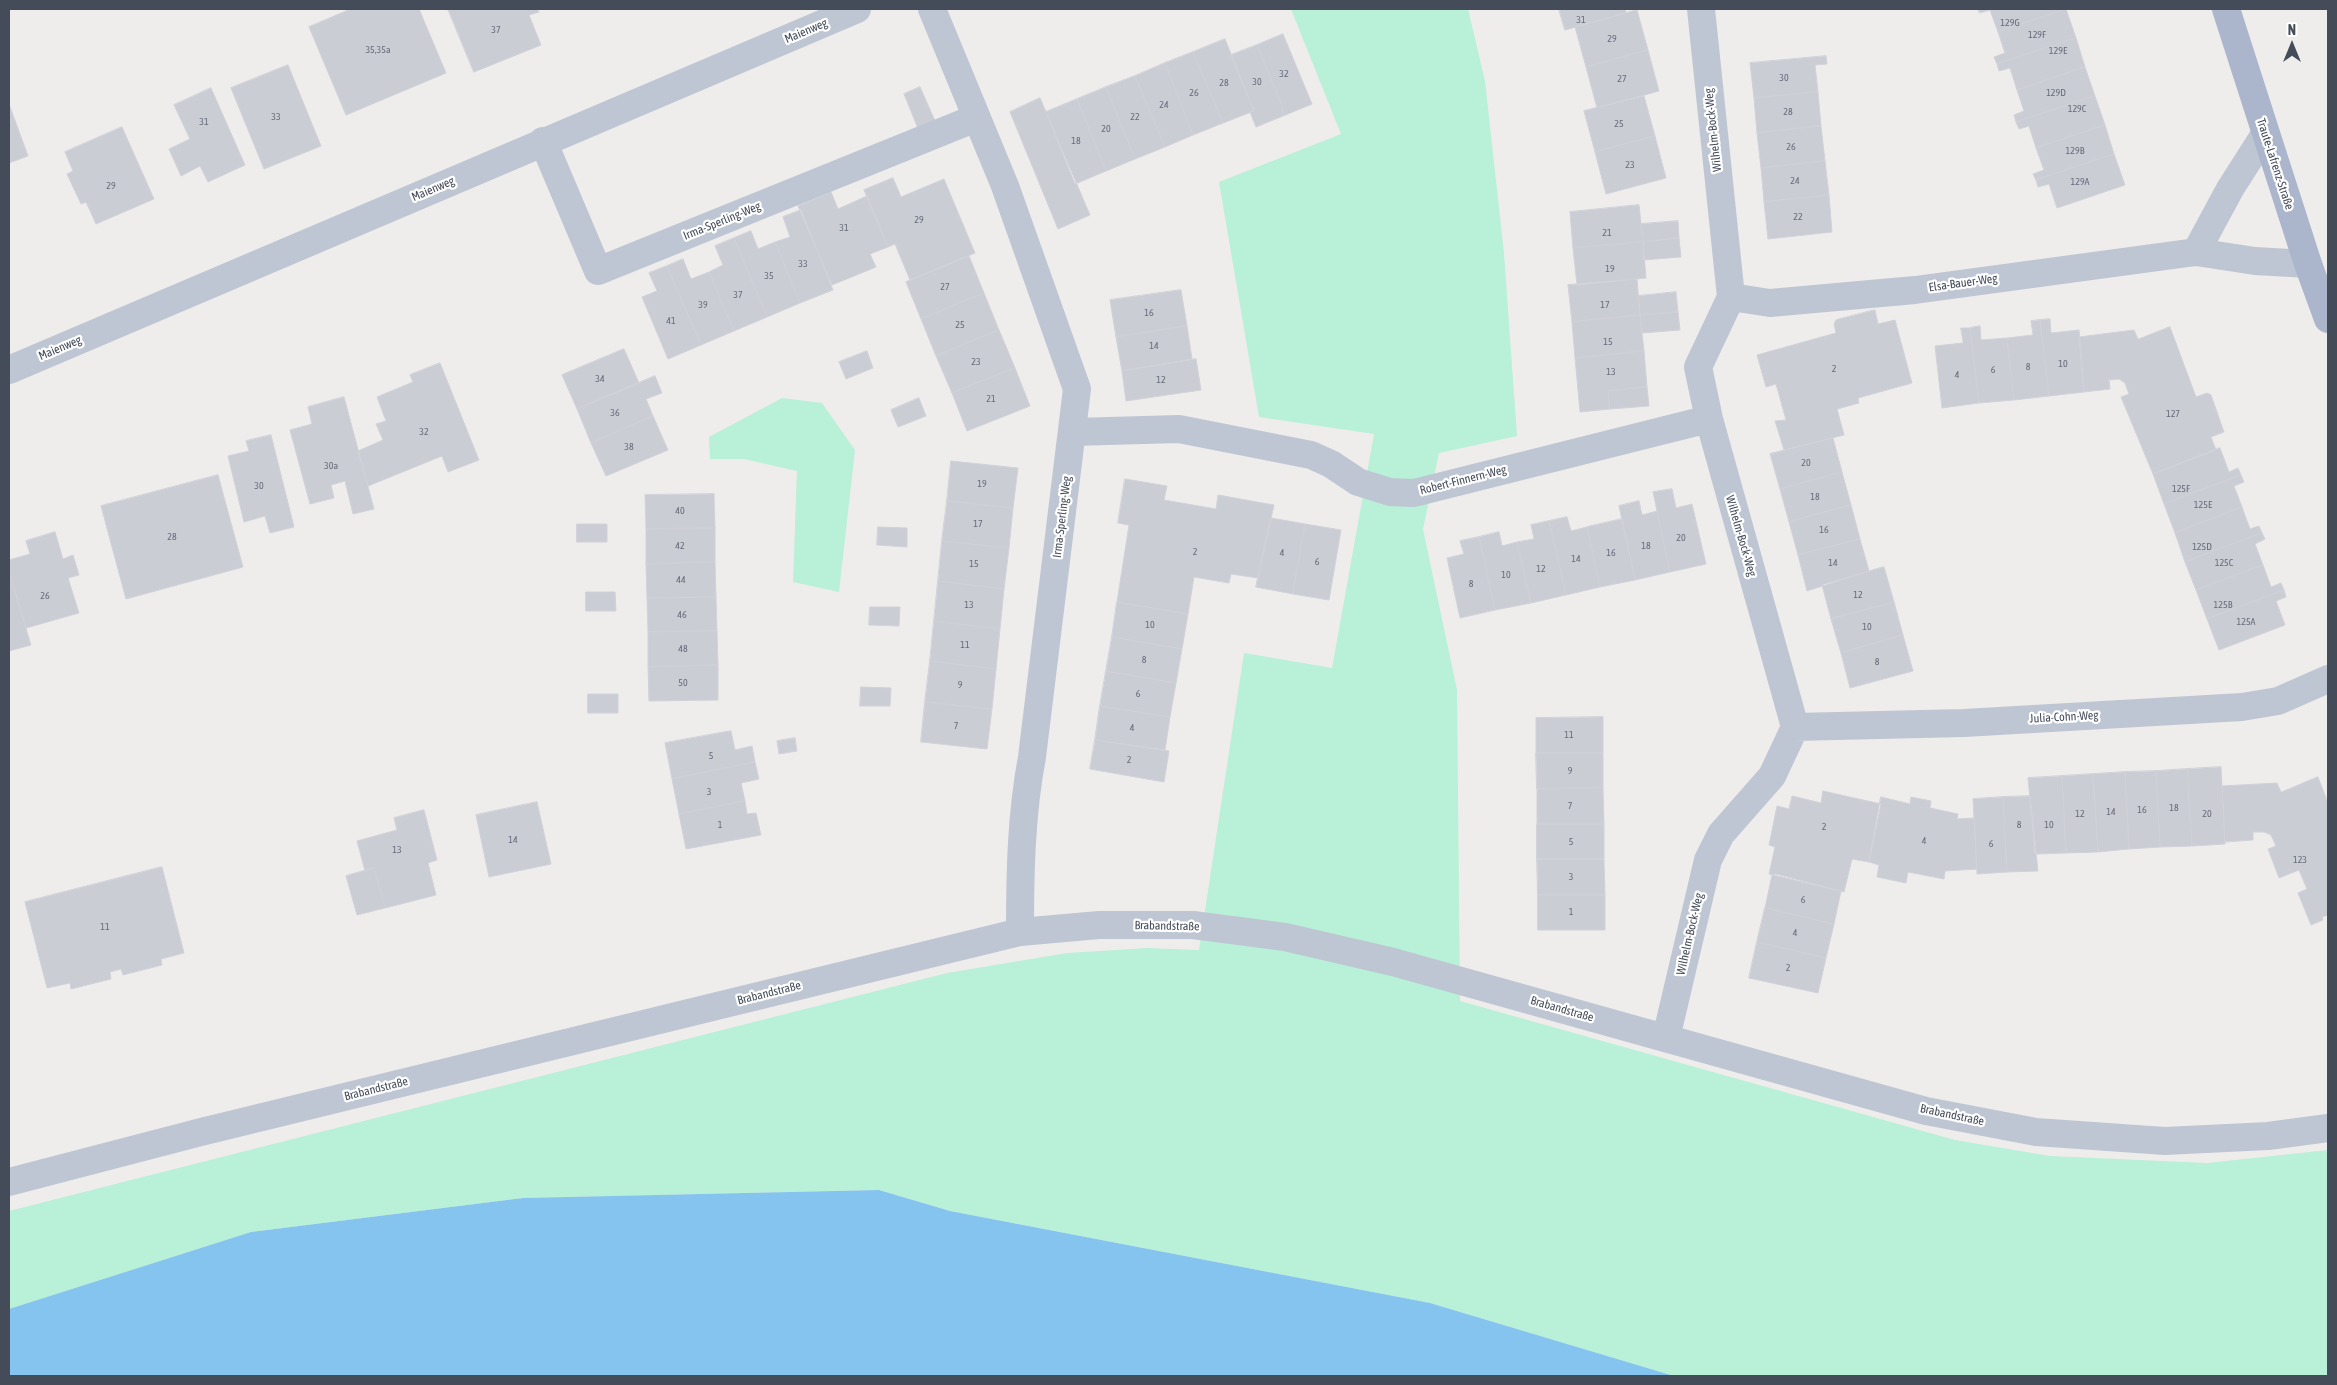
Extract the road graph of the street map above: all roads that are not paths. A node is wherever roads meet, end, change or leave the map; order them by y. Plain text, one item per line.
1 (857, 9) edge
2 (932, 9) edge
3 (1701, 9) edge
4 (2226, 9) edge
5 (976, 118) junction
6 (2265, 134) junction
7 (543, 141) junction
8 (2196, 252) junction
9 (2308, 264) junction
10 (1731, 297) junction
11 (2328, 315) edge
12 (9, 370) edge
13 (1709, 419) junction
14 (1073, 432) junction
15 (2328, 679) edge
16 (1795, 727) junction
17 (1020, 932) junction
18 (1666, 1038) junction
19 (2328, 1128) edge
20 (9, 1182) edge

1 - 7 street, Maienweg
2 - 5 street, Irma-Sperling-Weg
3 - 10 street, Wilhelm-Bock-Weg
4 - 6 main road, Traute-Lafrenz-Straße
5 - 7 street, Irma-Sperling-Weg
5 - 14 street, Irma-Sperling-Weg
6 - 8 street
6 - 9 main road, Traute-Lafrenz-Straße
7 - 12 street, Maienweg
8 - 9 street, Elsa-Bauer-Weg
8 - 10 street, Elsa-Bauer-Weg
9 - 11 main road, Traute-Lafrenz-Straße
10 - 13 street, Wilhelm-Bock-Weg
13 - 14 street, Robert-Finnern-Weg
13 - 16 street, Wilhelm-Bock-Weg
14 - 17 street, Irma-Sperling-Weg
15 - 16 street, Julia-Cohn-Weg
16 - 18 street, Wilhelm-Bock-Weg
17 - 18 street, Brabandstraße
17 - 20 street, Brabandstraße
18 - 19 street, Brabandstraße

